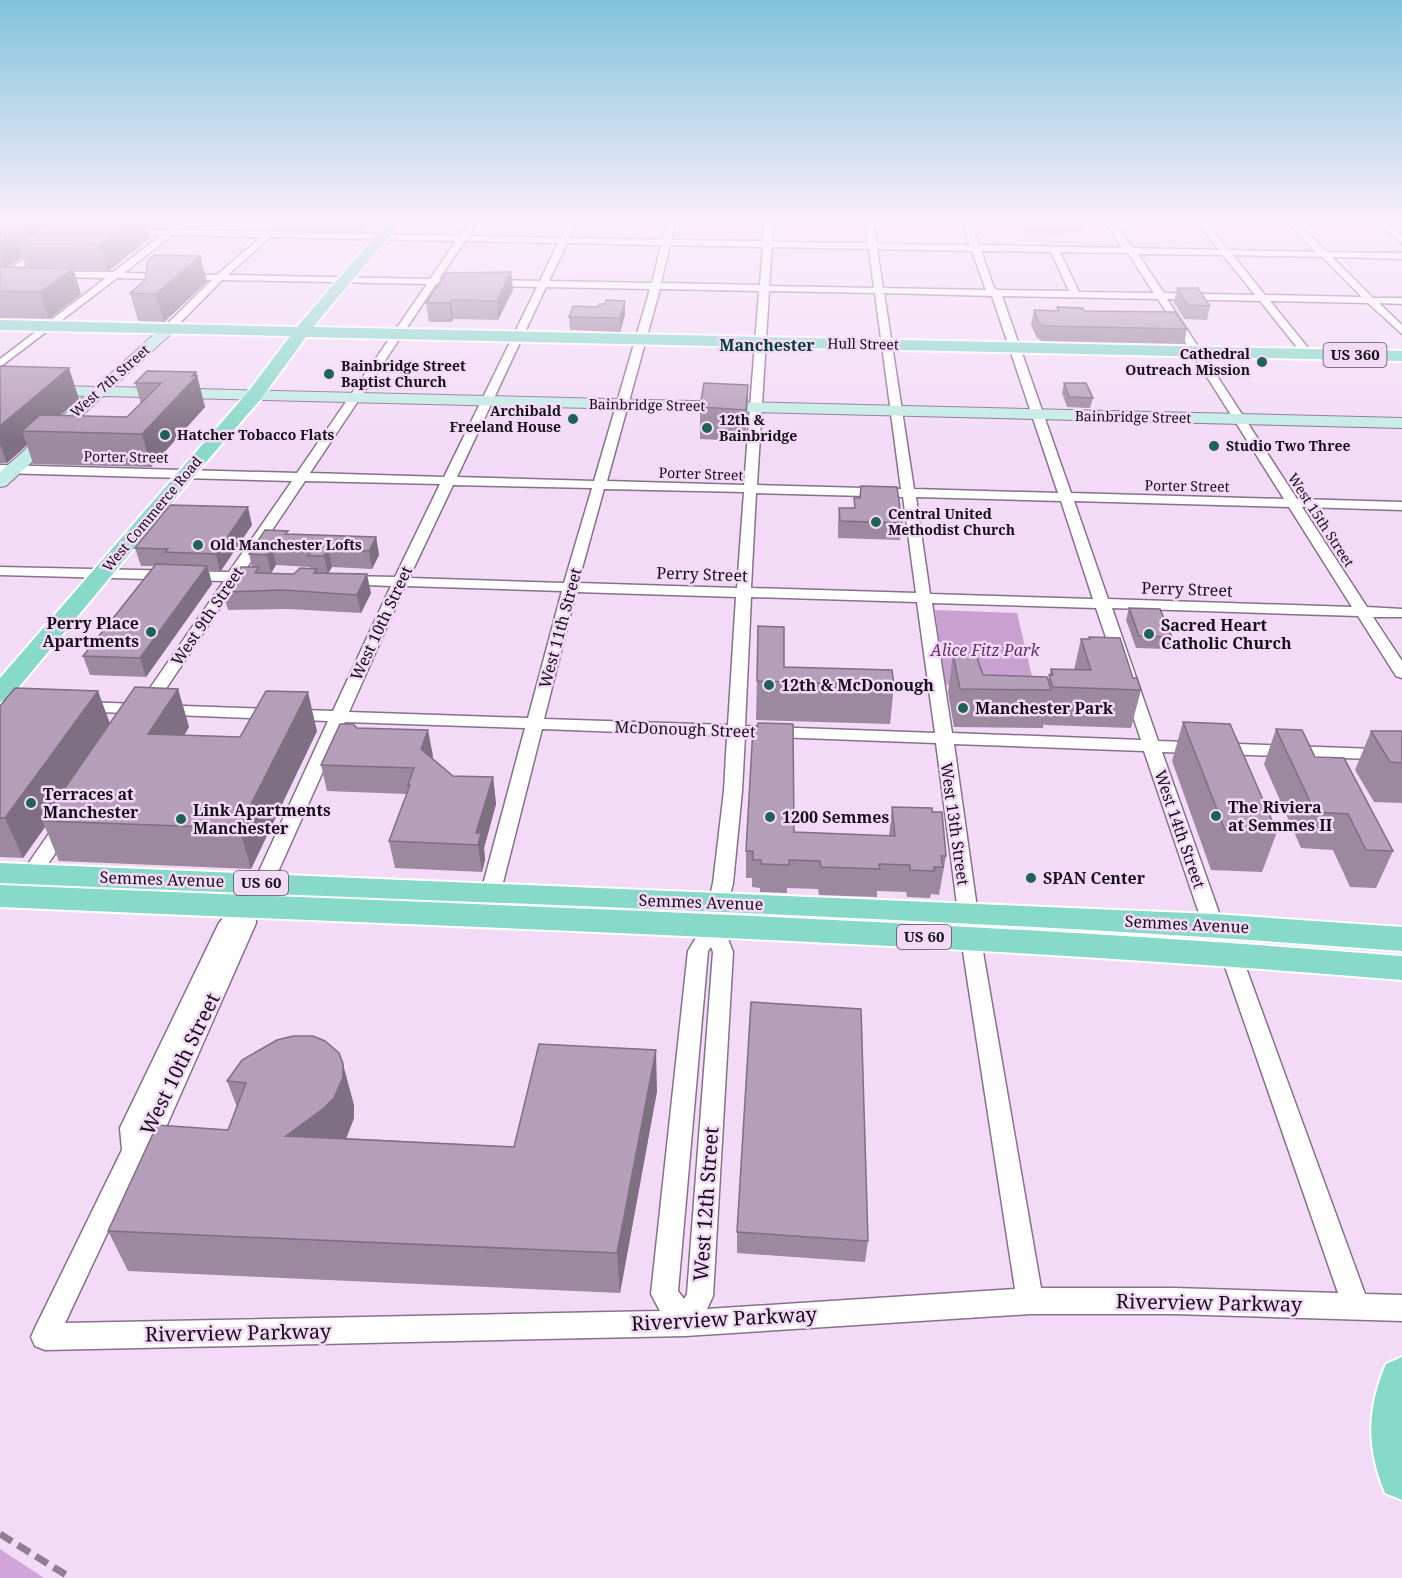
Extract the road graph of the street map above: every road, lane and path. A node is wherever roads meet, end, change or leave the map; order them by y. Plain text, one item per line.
1 (91, 295) edge
2 (202, 295) edge
3 (325, 295) edge
4 (424, 295) edge
5 (538, 295) edge
6 (653, 295) edge
7 (765, 295) edge
8 (881, 295) edge
9 (997, 295) edge
10 (1102, 295) edge
11 (1259, 295) edge
12 (1366, 295) edge
13 (1160, 296) junction
14 (1262, 298) junction
15 (1371, 300) junction
16 (1402, 301) edge
17 (0, 325) edge
18 (50, 326) junction
19 (168, 329) junction
20 (1402, 331) edge
21 (293, 332) junction
22 (398, 334) junction
23 (517, 337) junction
24 (640, 339) junction
25 (761, 342) junction
26 (888, 345) junction
27 (1013, 348) junction
28 (1195, 352) junction
29 (1308, 354) junction
30 (1402, 356) edge
31 (0, 364) edge
32 (0, 389) edge
33 (98, 392) junction
34 (233, 395) junction
35 (254, 396) junction
36 (355, 398) junction
37 (487, 401) junction
38 (622, 405) junction
39 (757, 408) junction
40 (897, 411) junction
41 (1036, 414) junction
42 (1238, 419) junction
43 (1402, 423) edge
44 (7, 469) edge
45 (175, 473) junction
46 (301, 478) junction
47 (447, 482) junction
48 (0, 483) edge
49 (599, 486) junction
50 (752, 490) junction
51 (909, 494) junction
52 (1065, 498) junction
53 (1293, 504) junction
54 (1402, 506) edge
55 (0, 571) edge
56 (90, 573) junction
57 (234, 576) junction
58 (268, 577) edge
59 (325, 579) edge
60 (400, 582) junction
61 (570, 587) junction
62 (744, 593) junction
63 (924, 599) junction
64 (1102, 604) junction
65 (1362, 612) junction
66 (1402, 613) edge
67 (0, 663) edge
68 (1402, 673) edge
69 (0, 694) edge
70 (63, 706) edge
71 (143, 710) junction
72 (338, 718) junction
73 (534, 724) junction
74 (130, 729) edge
75 (735, 731) junction
76 (943, 738) junction
77 (1152, 746) junction
78 (1402, 755) edge
79 (78, 805) edge
80 (12, 885) edge
81 (254, 895) junction
82 (488, 906) junction
83 (716, 914) junction
84 (1213, 925) junction
85 (969, 926) junction
86 (1402, 939) edge
87 (1230, 954) junction
88 (1402, 968) edge
89 (1030, 1301) junction
90 (1356, 1306) junction
91 (1402, 1308) edge
92 (685, 1323) junction
93 (45, 1337) joint
94 (1402, 1379) edge
95 (1402, 1476) edge

1 - 18 street
2 - 19 street
3 - 21 main road
4 - 22 street, West 9th Street
5 - 23 street, West 10th Street
6 - 24 street, West 11th Street
7 - 25 street, West 12th Street
8 - 26 street, West 13th Street
9 - 27 street, West 14th Street
10 - 13 street
11 - 14 street
12 - 15 street
13 - 14 street
13 - 28 street, West 15th Street
14 - 15 street
14 - 29 street
15 - 16 street
15 - 20 street
17 - 18 main road, Hull Street / US 360
18 - 19 main road, Hull Street / US 360
18 - 31 street
19 - 21 main road, Hull Street / US 360
19 - 33 street, West 7th Street
21 - 22 main road, Hull Street / US 360
21 - 34 main road, West Commerce Road
21 - 35 main road, West Commerce Road
22 - 23 main road, Hull Street / US 360
22 - 36 street, West 9th Street
23 - 24 main road, Hull Street / US 360
23 - 37 street, West 10th Street
24 - 25 main road, Hull Street / US 360
24 - 38 street, West 11th Street
25 - 26 main road, Hull Street / US 360
25 - 39 street, West 12th Street
26 - 27 main road, Hull Street / US 360
26 - 40 street, West 13th Street
27 - 28 main road, Hull Street / US 360
27 - 41 street, West 14th Street
28 - 29 main road, Hull Street / US 360
28 - 42 street, West 15th Street
29 - 30 main road, Hull Street / US 360
32 - 33 street, Bainbridge Street
33 - 34 street, Bainbridge Street
33 - 44 street, West 7th Street
34 - 35 street, Bainbridge Street
34 - 45 main road, West Commerce Road
35 - 36 street, Bainbridge Street
35 - 45 main road, West Commerce Road
36 - 37 street, Bainbridge Street
36 - 46 street, West 9th Street
37 - 38 street, Bainbridge Street
37 - 47 street, West 10th Street
38 - 39 street, Bainbridge Street
38 - 49 street, West 11th Street
39 - 40 street, Bainbridge Street
39 - 50 street, West 12th Street
40 - 41 street, Bainbridge Street
40 - 51 street, West 13th Street
41 - 42 street, Bainbridge Street
41 - 52 street, West 14th Street
42 - 43 street, Bainbridge Street
42 - 53 street, West 15th Street
44 - 45 street, Porter Street
44 - 48 street, West 7th Street
45 - 46 street, Porter Street
45 - 56 main road, West Commerce Road
46 - 47 street, Porter Street
46 - 57 street, West 9th Street
47 - 49 street, Porter Street
47 - 60 street, West 10th Street
49 - 50 street, Porter Street
49 - 61 street, West 11th Street
50 - 51 street, Porter Street
50 - 62 street, West 12th Street
51 - 52 street, Porter Street
51 - 63 street, West 13th Street
52 - 53 street, Porter Street
52 - 64 street, West 14th Street
53 - 54 street, Porter Street
53 - 65 street, West 15th Street
55 - 56 street
56 - 57 street
56 - 67 main road, West Commerce Road
56 - 69 main road, West Commerce Road
57 - 58 street
57 - 71 street, West 9th Street
59 - 60 street, Perry Street
60 - 61 street, Perry Street
60 - 72 street, West 10th Street
61 - 62 street, Perry Street
61 - 73 street, West 11th Street
62 - 63 street, Perry Street
62 - 75 street, West 12th Street
63 - 64 street, Perry Street
63 - 76 street, West 13th Street
64 - 65 street, Perry Street
64 - 77 street, West 14th Street
65 - 66 street, Perry Street
65 - 68 street, West 15th Street
70 - 71 street, McDonough Street
71 - 72 street, McDonough Street
71 - 74 street, West 9th Street
72 - 73 street, McDonough Street
72 - 81 street, West 10th Street
73 - 75 street, McDonough Street
73 - 82 street, West 11th Street
75 - 76 street, McDonough Street
75 - 83 street, West 12th Street
76 - 77 street, McDonough Street
76 - 85 street, West 13th Street
77 - 78 street, McDonough Street
77 - 84 street, West 14th Street
79 - 80 street
80 - 81 main road, Semmes Avenue / US 60
81 - 82 main road, Semmes Avenue / US 60
81 - 93 street, West 10th Street
82 - 83 main road, Semmes Avenue / US 60
83 - 85 main road, Semmes Avenue / US 60
83 - 92 street, West 12th Street
83 - 92 street, West 12th Street
84 - 85 main road, Semmes Avenue / US 60
84 - 86 main road, Semmes Avenue / US 60
84 - 87 street, West 14th Street
85 - 87 main road, Semmes Avenue / US 60
85 - 89 street, West 13th Street
87 - 88 main road, Semmes Avenue / US 60
87 - 90 street, West 14th Street
89 - 90 street, Riverview Parkway
89 - 92 street, Riverview Parkway
90 - 91 street, Riverview Parkway
92 - 93 street, Riverview Parkway
94 - 95 main road

